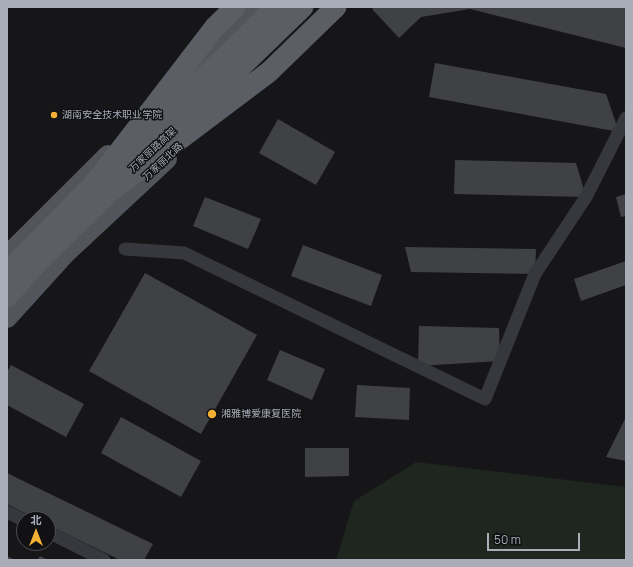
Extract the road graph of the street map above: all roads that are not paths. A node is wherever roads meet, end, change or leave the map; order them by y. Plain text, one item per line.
1 (235, 7) edge
2 (257, 7) edge
3 (276, 7) edge
4 (303, 7) edge
5 (322, 7) edge
6 (336, 7) edge
7 (626, 118) edge
8 (101, 189) junction
9 (125, 249) dead end
10 (7, 256) edge
11 (7, 272) edge
12 (7, 297) edge
13 (7, 318) edge
14 (56, 536) edge
15 (104, 560) edge

1 - 8 highway, bridge
2 - 10 main road
3 - 8 highway, 万家丽路高架, bridge
4 - 8 highway, 万家丽路高架, bridge
5 - 13 main road, 万家丽北路
6 - 8 highway, bridge
7 - 9 street
8 - 11 highway, 万家丽路高架
8 - 12 highway, 万家丽路高架
14 - 15 street

